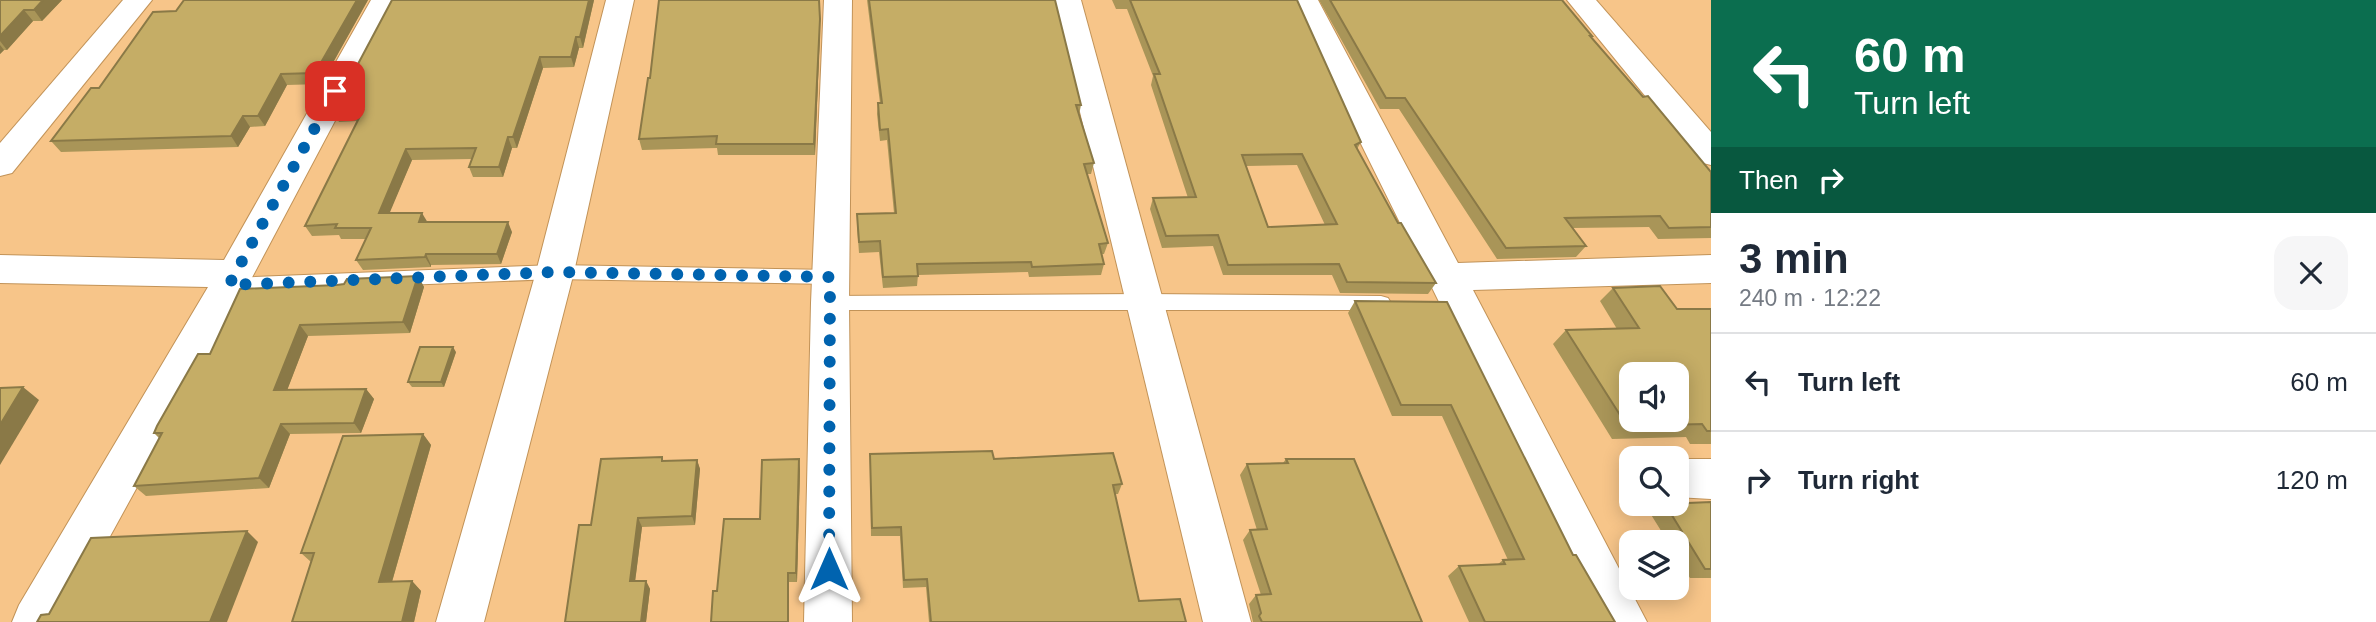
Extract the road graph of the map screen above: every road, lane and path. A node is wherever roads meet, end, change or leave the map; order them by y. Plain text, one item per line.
1 (138, 0) edge
2 (385, 0) edge
3 (620, 0) edge
4 (838, 0) edge
5 (1067, 0) edge
6 (1304, 0) edge
7 (1581, 0) edge
8 (1711, 154) edge
9 (0, 165) edge
10 (0, 269) edge
11 (1711, 269) edge
12 (555, 272) junction
13 (232, 279) junction
14 (830, 290) junction
15 (1446, 295) junction
16 (1145, 300) junction
17 (1404, 303) edge
18 (36, 622) edge
19 (460, 622) edge
20 (828, 622) edge
21 (1227, 622) edge
22 (1623, 622) edge

1 - 9 street
2 - 13 street
3 - 12 street
4 - 14 street
5 - 16 street
6 - 15 street
7 - 8 street
10 - 13 street
11 - 15 street
12 - 13 lane
12 - 14 lane
12 - 19 street
13 - 18 street
14 - 16 lane
14 - 20 street
15 - 22 street
16 - 17 lane
16 - 21 street

